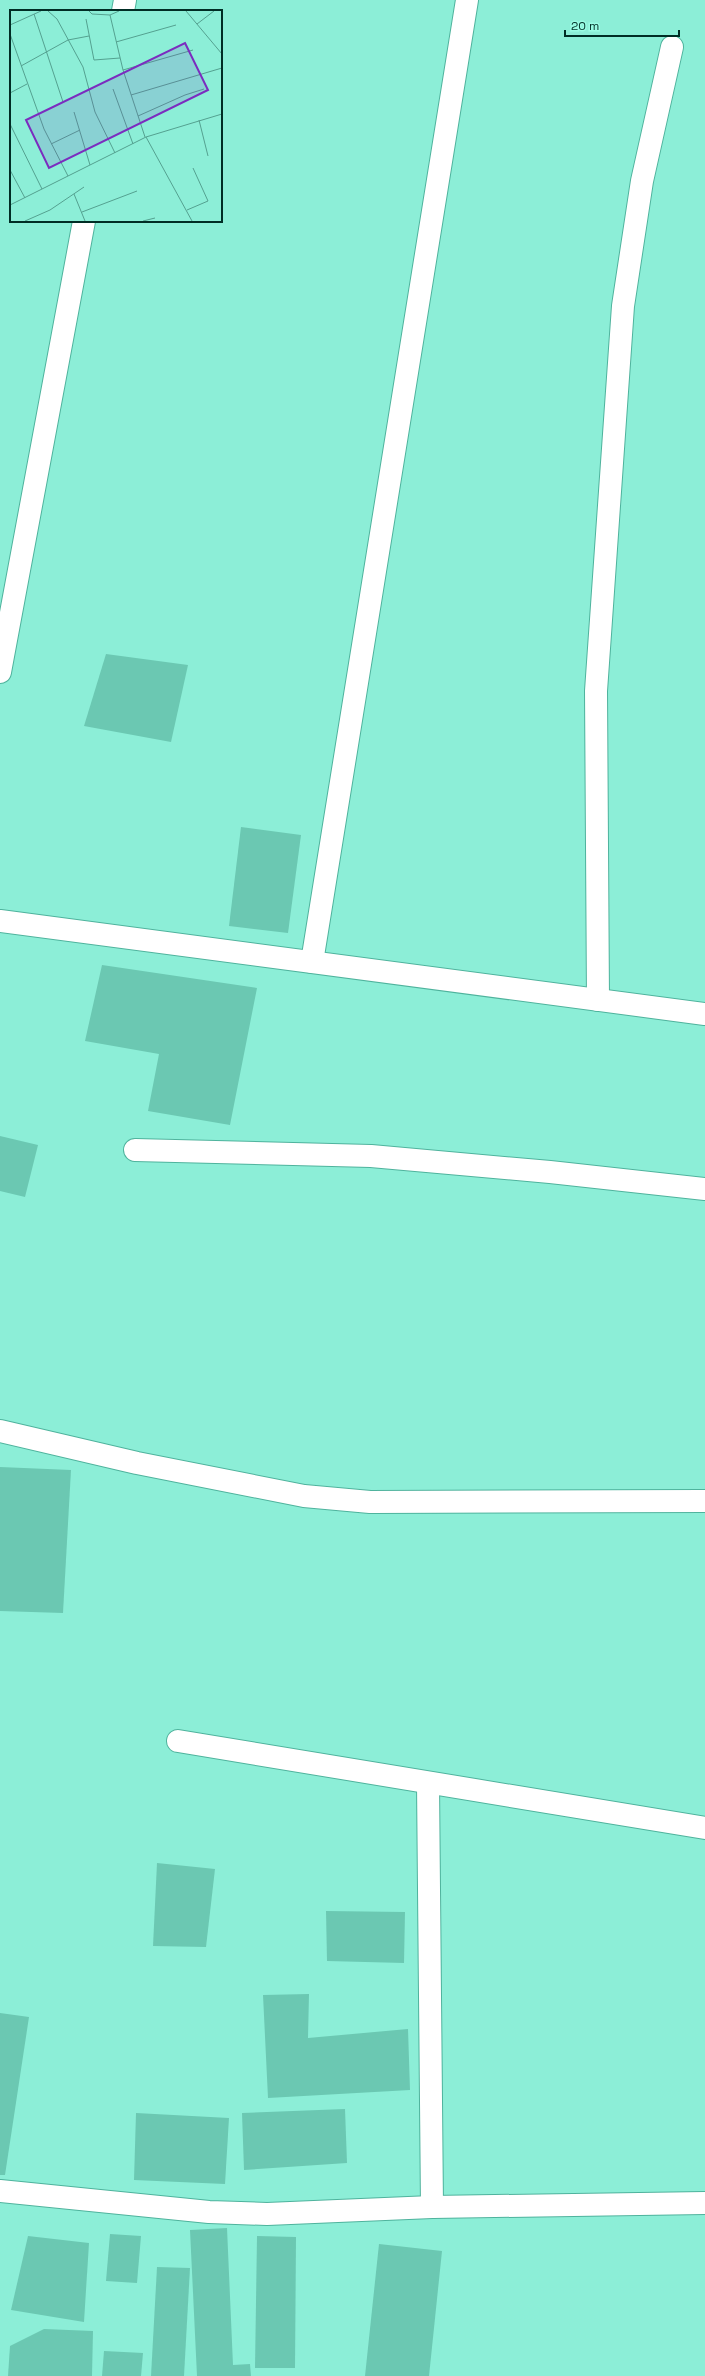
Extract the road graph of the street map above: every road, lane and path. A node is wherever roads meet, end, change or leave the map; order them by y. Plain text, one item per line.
1 (125, 0) edge
2 (467, 0) edge
3 (123, 10) edge
4 (672, 47) dead end
5 (84, 222) edge
6 (0, 672) edge
7 (0, 922) edge
8 (312, 962) junction
9 (598, 1000) junction
10 (705, 1014) edge
11 (135, 1150) dead end
12 (705, 1189) edge
13 (0, 1431) edge
14 (705, 1501) edge
15 (178, 1741) dead end
16 (428, 1783) junction
17 (705, 1828) edge
18 (0, 2191) edge
19 (705, 2203) edge
20 (432, 2207) junction

1 - 3 street
2 - 8 street
4 - 9 street
5 - 6 street
7 - 8 street
8 - 9 street
9 - 10 street
11 - 12 street
13 - 14 street
15 - 16 street
16 - 17 street
16 - 20 street
18 - 20 street
19 - 20 street

